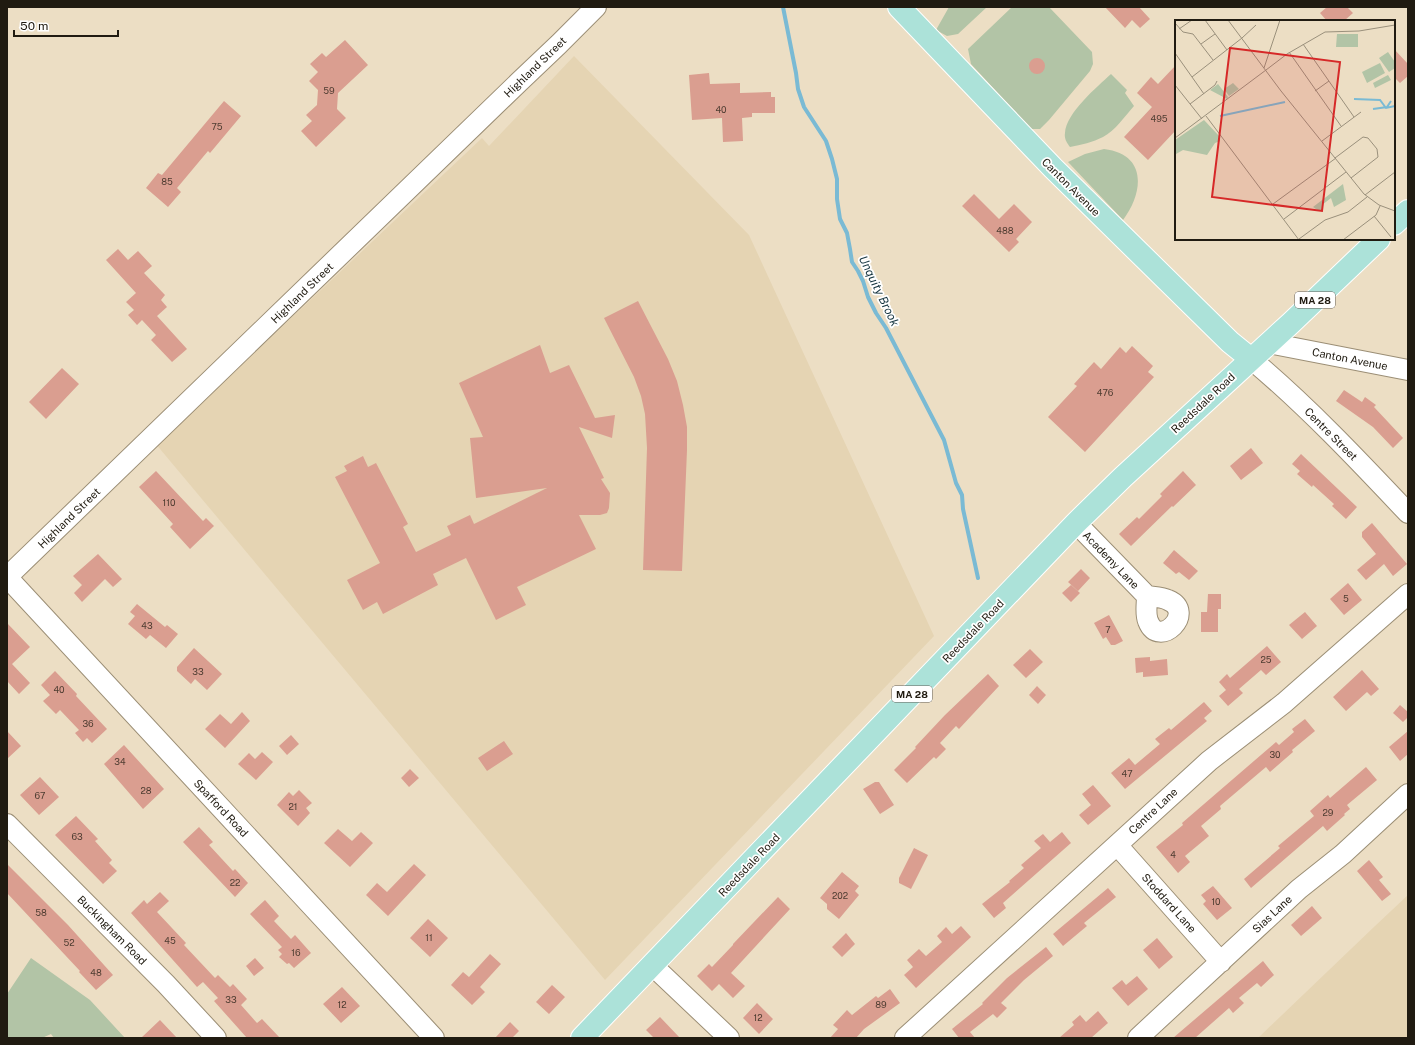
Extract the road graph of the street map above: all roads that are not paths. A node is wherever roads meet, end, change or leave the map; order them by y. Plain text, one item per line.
1 (596, 7) edge
2 (899, 7) edge
3 (1408, 211) edge
4 (1395, 223) edge
5 (1378, 240) edge
6 (1269, 343) junction
7 (1251, 359) junction
8 (1408, 370) edge
9 (1408, 513) edge
10 (1076, 523) junction
11 (7, 577) edge
12 (1408, 594) edge
13 (1147, 596) dead end
14 (1408, 794) edge
15 (7, 824) edge
16 (1116, 845) junction
17 (1221, 962) junction
18 (653, 966) junction
19 (216, 1038) edge
20 (434, 1038) edge
21 (582, 1038) edge
22 (729, 1038) edge
23 (905, 1038) edge
24 (1138, 1038) edge

1 - 11 street, Highland Street
2 - 7 main road, Canton Avenue
3 - 4 main road
5 - 6 main road, Reedsdale Road / MA 28
6 - 7 main road, Reedsdale Road / MA 28
6 - 8 street, Canton Avenue
7 - 9 street, Centre Street
7 - 10 main road, Reedsdale Road / MA 28
10 - 13 street, Academy Lane
10 - 18 main road, Reedsdale Road / MA 28
11 - 20 street, Spafford Road
12 - 16 street, Centre Lane
14 - 17 street, Sias Lane
15 - 19 street, Buckingham Road
16 - 17 street, Stoddard Lane
16 - 23 street, Centre Lane
17 - 24 street, Sias Lane
18 - 21 main road, Reedsdale Road / MA 28
18 - 22 street

